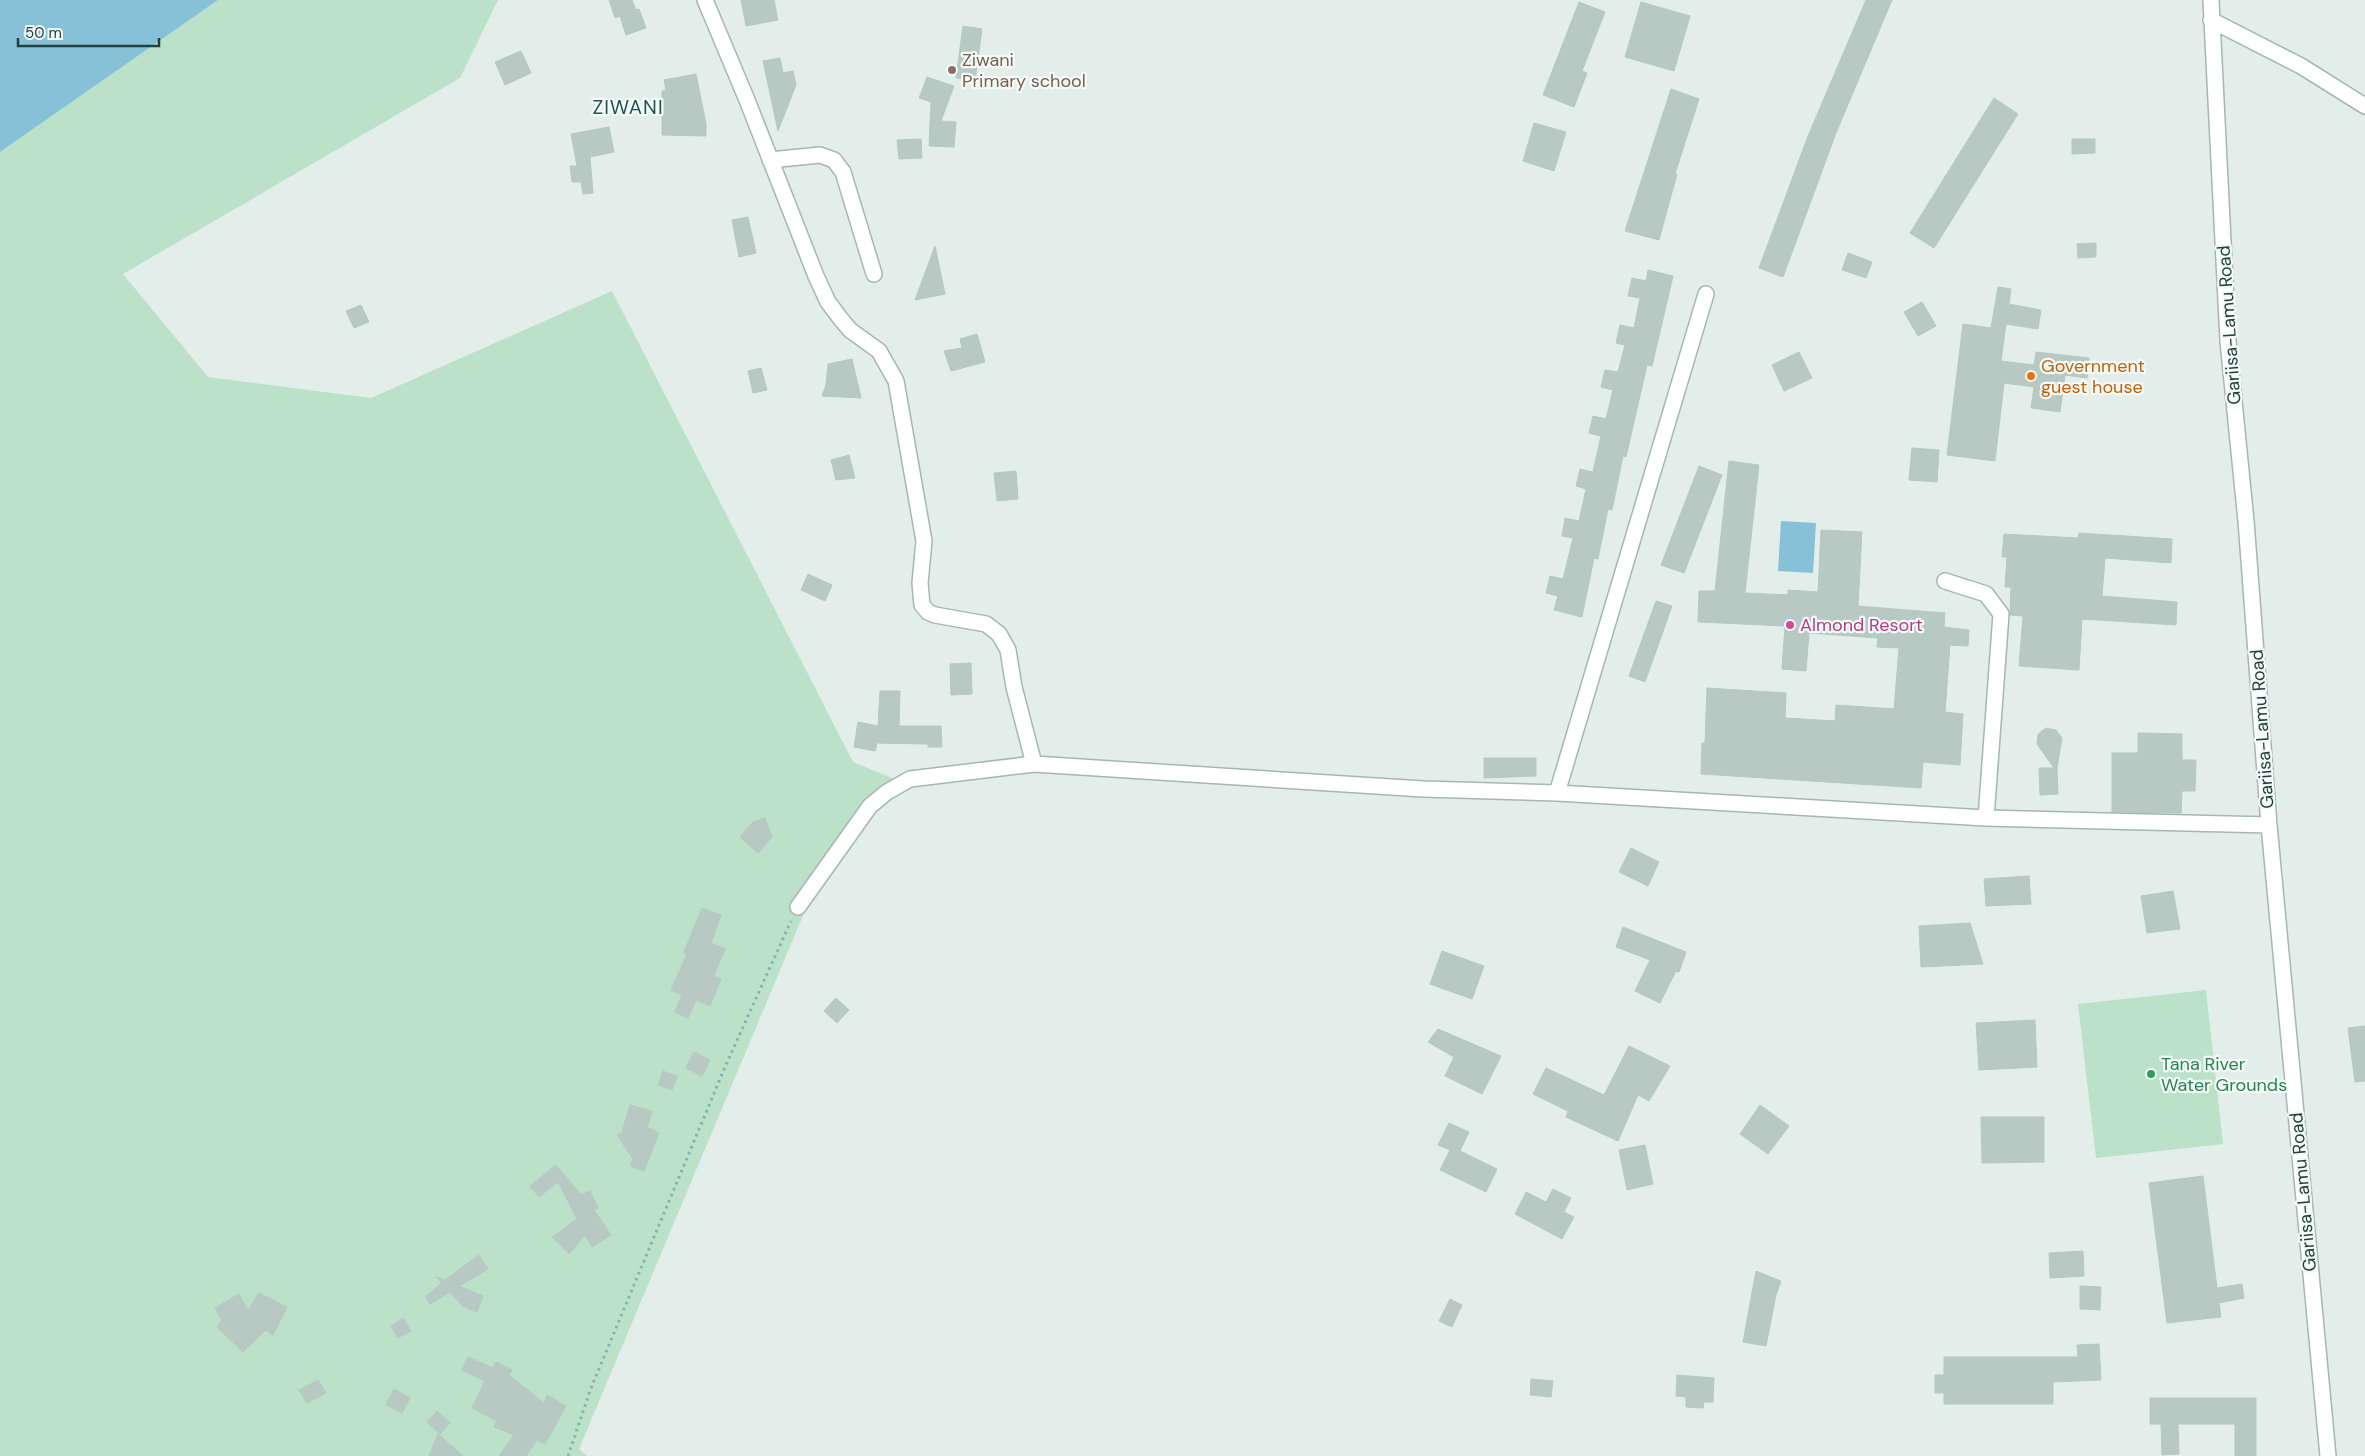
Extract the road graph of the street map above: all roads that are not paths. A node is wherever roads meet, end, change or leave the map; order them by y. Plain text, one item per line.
1 (705, 0) edge
2 (2211, 0) edge
3 (2211, 20) junction
4 (2365, 106) edge
5 (770, 160) junction
6 (874, 274) dead end
7 (1706, 294) dead end
8 (1945, 581) dead end
9 (1034, 764) junction
10 (1557, 794) junction
11 (1986, 818) junction
12 (2269, 825) junction
13 (798, 907) road end
14 (2328, 1456) edge

1 - 5 street
2 - 3 street, Gariisa-Lamu Road
3 - 4 street
3 - 12 street, Gariisa-Lamu Road
5 - 6 street
5 - 9 street
7 - 10 street
8 - 11 street
9 - 10 street
9 - 13 street
10 - 11 street
11 - 12 street
12 - 14 street, Gariisa-Lamu Road

